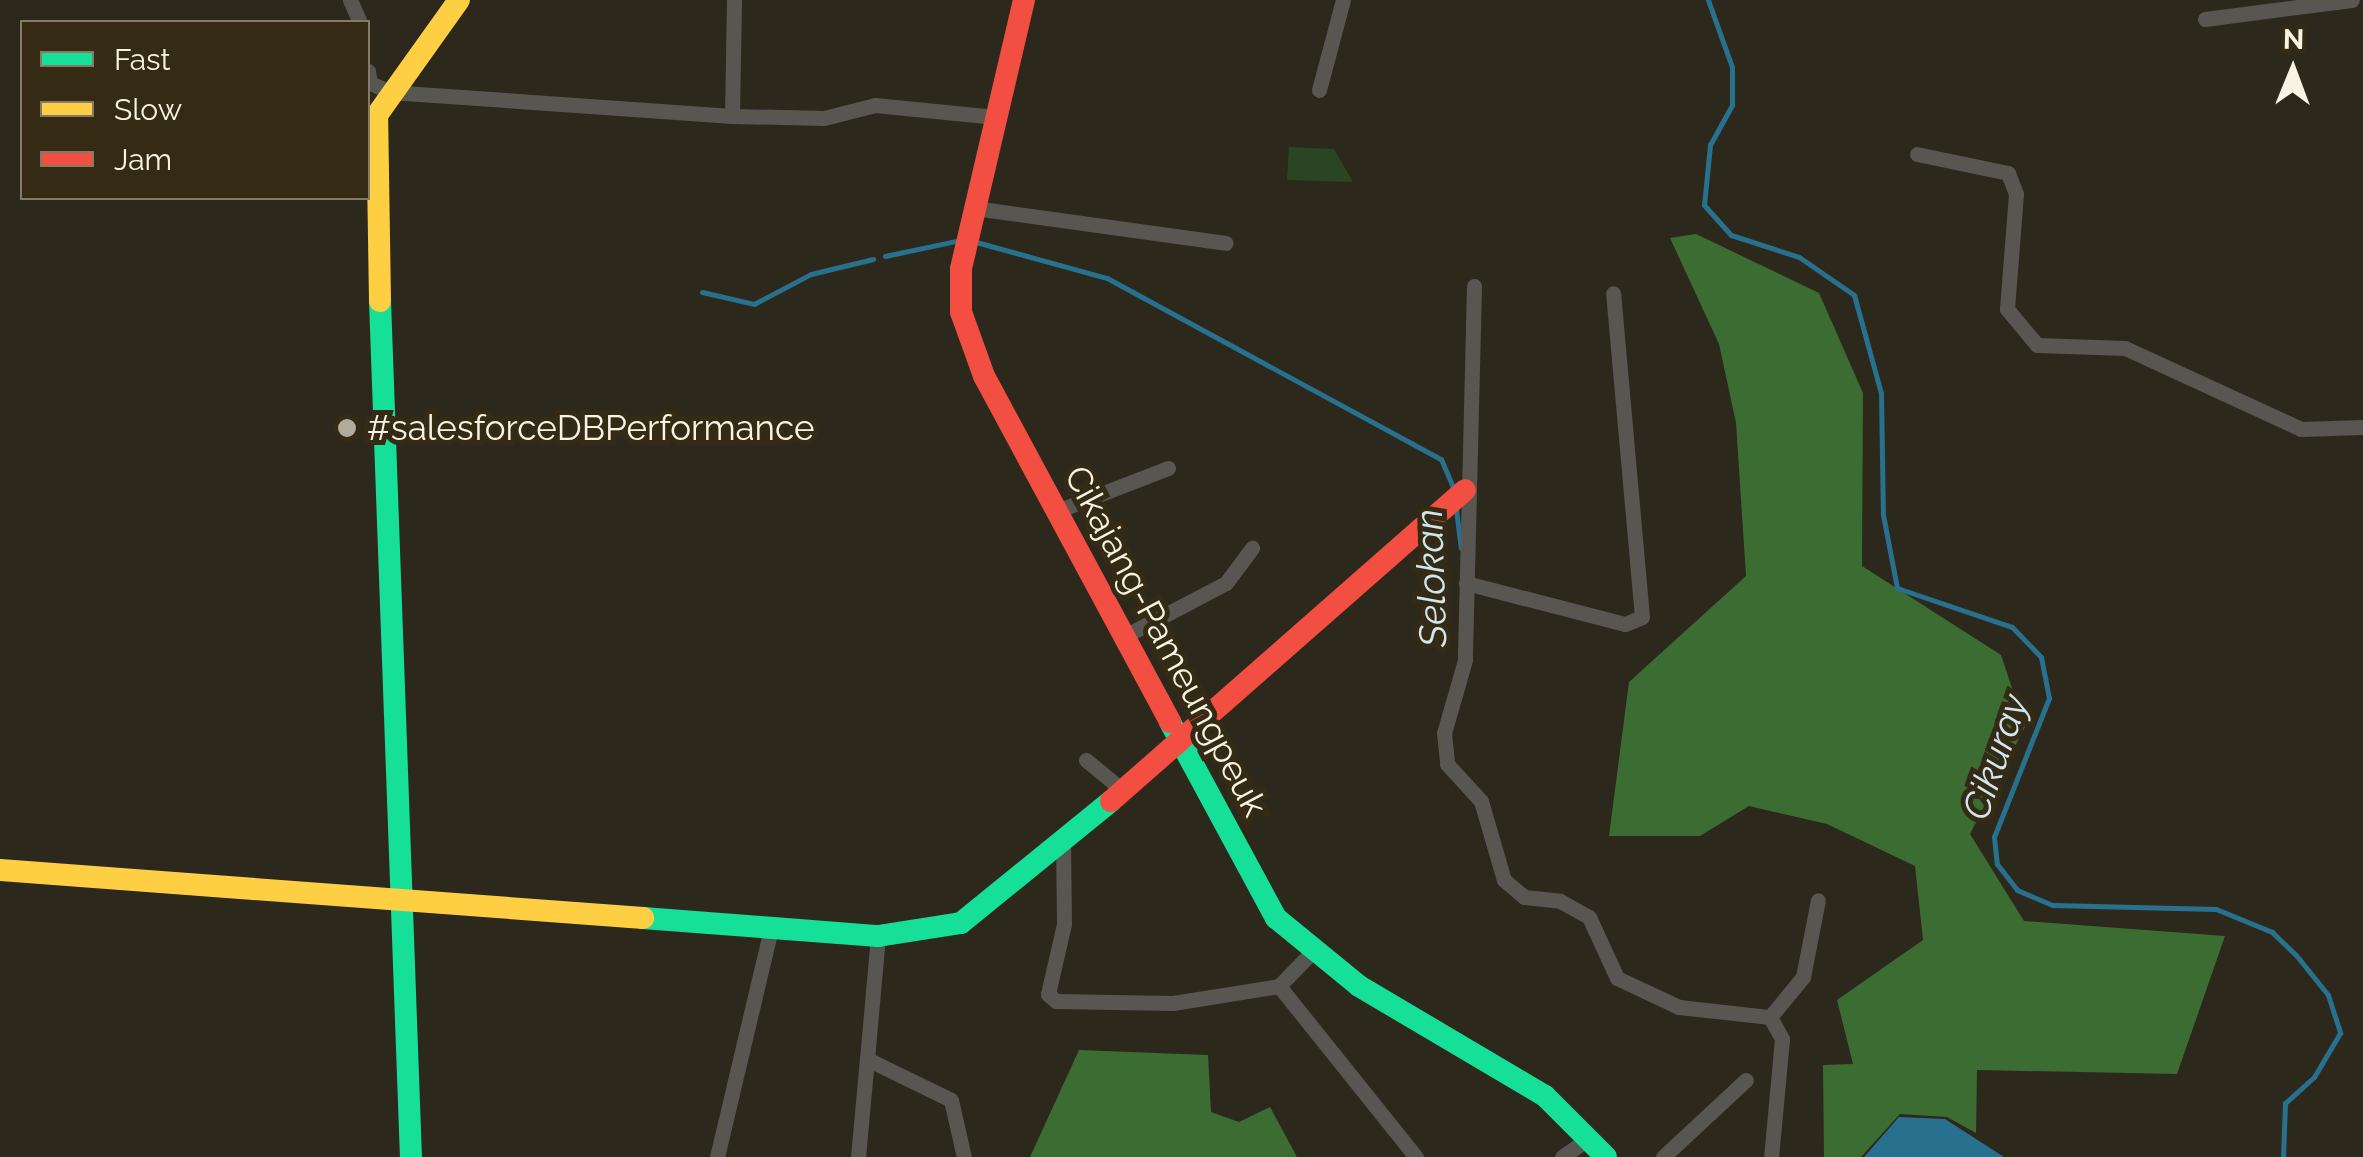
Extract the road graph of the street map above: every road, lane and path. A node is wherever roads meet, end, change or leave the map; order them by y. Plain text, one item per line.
1 (459, 0) edge
2 (734, 0) edge
3 (1024, 0) edge
4 (1343, 0) edge
5 (2352, 0) edge
6 (2205, 19) dead end
7 (370, 83) edge
8 (1319, 90) dead end
9 (390, 92) junction
10 (732, 116) junction
11 (995, 116) junction
12 (1917, 154) dead end
13 (974, 208) junction
14 (1226, 244) dead end
15 (1474, 286) dead end
16 (1614, 293) dead end
17 (2363, 427) edge
18 (1168, 468) dead end
19 (1458, 496) junction
20 (1057, 511) junction
21 (1252, 548) dead end
22 (1466, 582) junction
23 (1123, 637) junction
24 (1180, 745) junction
25 (1086, 760) dead end
26 (1120, 788) junction
27 (1063, 841) junction
28 (0, 870) edge
29 (1818, 900) dead end
30 (401, 906) junction
31 (771, 928) junction
32 (878, 936) junction
33 (1311, 952) junction
34 (1280, 986) junction
35 (1770, 1017) junction
36 (867, 1059) junction
37 (1746, 1080) dead end
38 (1589, 1138) junction
39 (411, 1157) edge
40 (716, 1157) edge
41 (858, 1157) edge
42 (964, 1157) edge
43 (1416, 1157) edge
44 (1562, 1157) edge
45 (1606, 1157) edge
46 (1663, 1157) edge
47 (1771, 1157) edge

1 - 9 street
2 - 10 street
3 - 11 street, Cikajang-Pameungpeuk
4 - 8 street
5 - 6 street
7 - 9 street
9 - 10 street
9 - 30 street
10 - 11 street
11 - 13 street, Cikajang-Pameungpeuk
12 - 17 street
13 - 14 street
13 - 20 street, Cikajang-Pameungpeuk
15 - 19 street
16 - 22 street
18 - 20 street
19 - 22 street
19 - 24 street
20 - 23 street, Cikajang-Pameungpeuk
21 - 23 street
22 - 35 street
23 - 24 street, Cikajang-Pameungpeuk
24 - 26 street
24 - 33 street, Cikajang-Pameungpeuk
25 - 26 street
26 - 27 street
27 - 32 street
27 - 34 street
28 - 30 street
29 - 35 street
30 - 31 street
30 - 39 street
31 - 32 street
31 - 40 street
32 - 36 street
33 - 34 street
33 - 38 street, Cikajang-Pameungpeuk
34 - 43 street
35 - 47 street
36 - 41 street
36 - 42 street
37 - 46 street
38 - 44 street
38 - 45 street, Cikajang-Pameungpeuk

